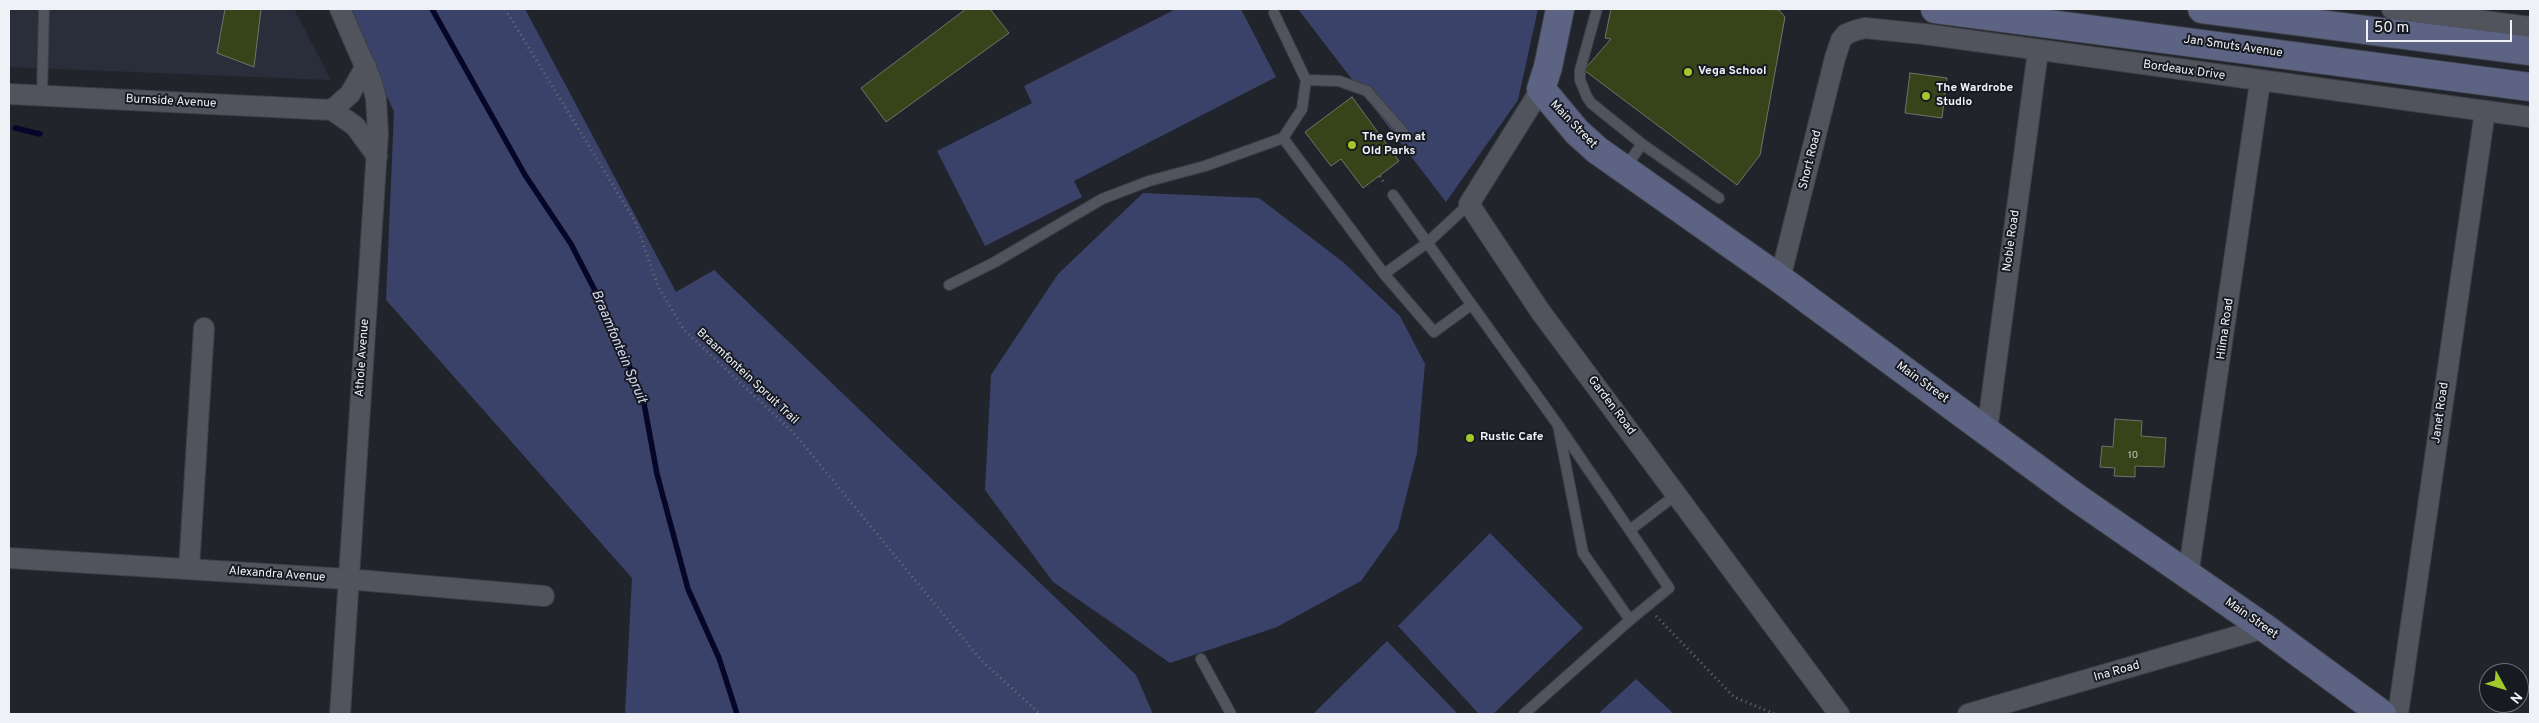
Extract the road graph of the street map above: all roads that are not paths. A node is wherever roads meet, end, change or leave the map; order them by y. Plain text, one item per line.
1 (44, 9) edge
2 (340, 9) edge
3 (1560, 9) edge
4 (1597, 9) edge
5 (1935, 9) edge
6 (2202, 9) edge
7 (2392, 9) edge
8 (1274, 14) dead end
9 (2530, 27) edge
10 (1841, 40) joint
11 (2038, 51) junction
12 (2530, 51) edge
13 (366, 66) junction
14 (1306, 80) junction
15 (2260, 82) junction
16 (2530, 87) edge
17 (1541, 89) junction
18 (9, 94) edge
19 (42, 96) junction
20 (332, 110) junction
21 (2485, 111) junction
22 (2530, 117) edge
23 (1402, 132) dead end
24 (1283, 138) junction
25 (1642, 144) junction
26 (377, 156) junction
27 (1624, 169) junction
28 (1393, 195) dead end
29 (1719, 198) dead end
30 (1469, 204) junction
31 (1427, 243) junction
32 (1384, 274) junction
33 (1780, 279) junction
34 (949, 285) dead end
35 (1471, 305) junction
36 (204, 328) dead end
37 (1558, 425) junction
38 (1987, 431) junction
39 (1677, 494) junction
40 (1630, 530) junction
41 (9, 558) edge
42 (189, 569) junction
43 (2188, 576) junction
44 (347, 579) junction
45 (544, 596) dead end
46 (1630, 620) junction
47 (2265, 628) junction
48 (1201, 658) dead end
49 (340, 714) edge
50 (1232, 714) edge
51 (1524, 714) edge
52 (1839, 714) edge
53 (1968, 714) edge
54 (2382, 714) edge
55 (2398, 714) edge

1 - 19 lane
2 - 13 street, Athole Avenue
3 - 17 street, Main Street
4 - 25 lane
5 - 16 street, Jan Smuts Avenue
6 - 12 street
7 - 9 street
8 - 14 lane
10 - 11 street, Bordeaux Drive
10 - 33 street, Short Road
11 - 15 street, Bordeaux Drive
11 - 38 street, Noble Road
13 - 20 street
13 - 26 street, Athole Avenue
14 - 23 lane
14 - 24 lane
15 - 21 street, Bordeaux Drive
15 - 43 street, Hilma Road
17 - 27 street, Main Street
17 - 30 street
18 - 19 street, Burnside Avenue
19 - 20 street, Burnside Avenue
20 - 26 street
21 - 22 street, Bordeaux Drive
21 - 55 street, Janet Road
24 - 32 lane
24 - 34 lane
25 - 27 lane
25 - 29 lane
26 - 44 street, Athole Avenue
27 - 33 street, Main Street
28 - 31 lane
30 - 31 lane
30 - 39 street, Garden Road
31 - 32 lane
31 - 35 lane
32 - 35 lane
33 - 38 street, Main Street
35 - 37 lane
36 - 42 street
37 - 40 lane
37 - 46 lane
38 - 43 street, Main Street
39 - 40 lane
39 - 52 street, Garden Road
40 - 46 lane
41 - 42 street, Alexandra Avenue
42 - 44 street, Alexandra Avenue
43 - 47 street, Main Street
44 - 45 street, Alexandra Avenue
44 - 49 street, Athole Avenue
46 - 51 lane
47 - 53 street, Ina Road
47 - 54 street, Main Street
48 - 50 lane

